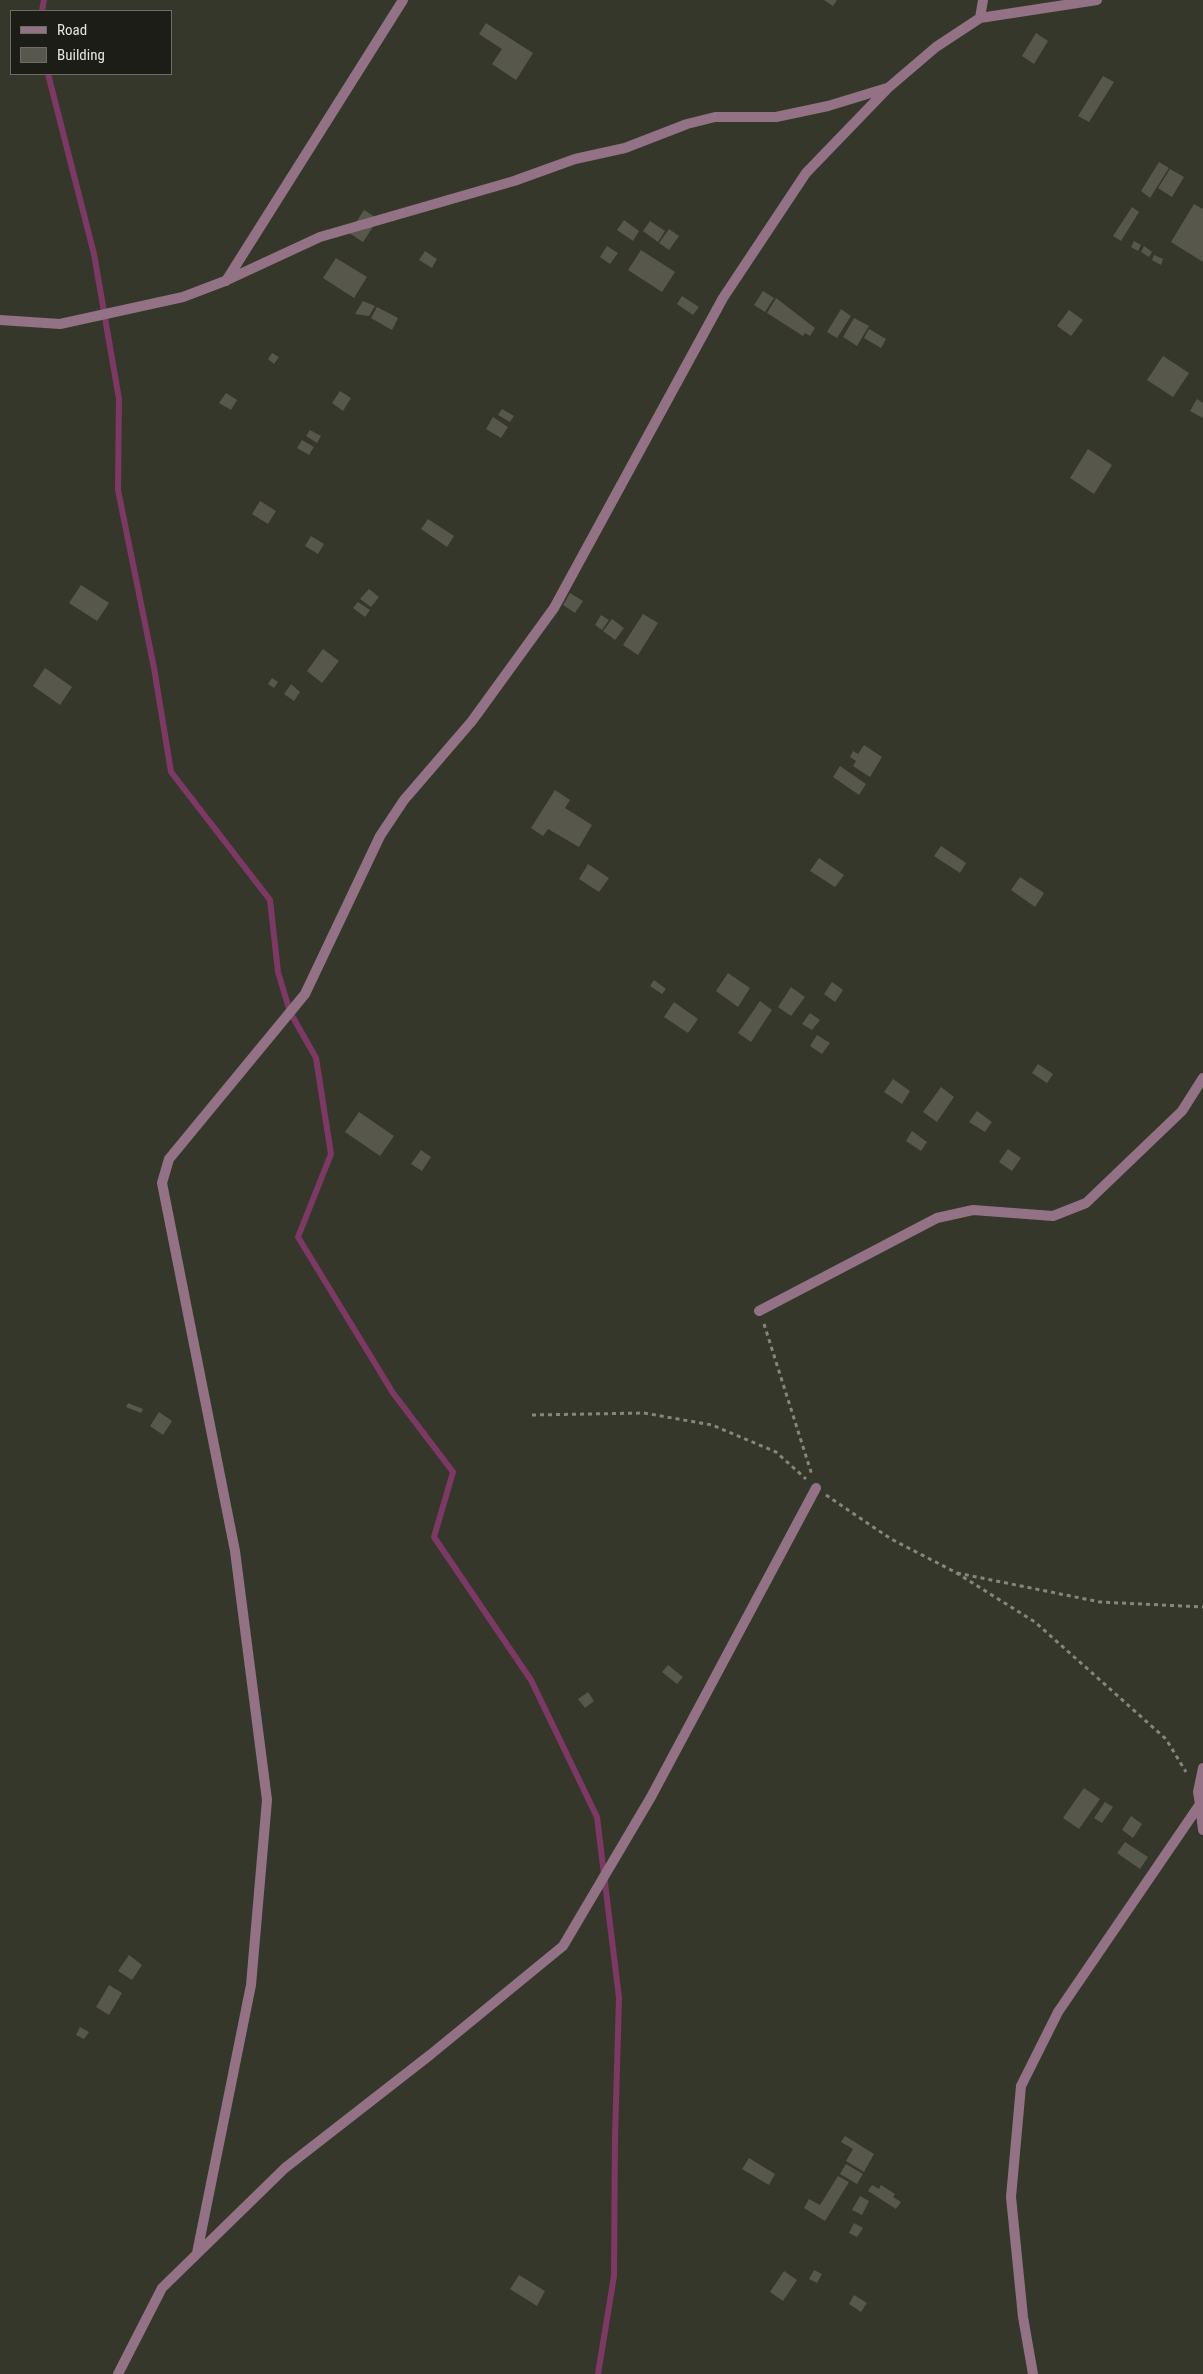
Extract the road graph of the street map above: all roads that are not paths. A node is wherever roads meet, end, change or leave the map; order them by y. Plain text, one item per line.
1 (403, 0) edge
2 (983, 0) edge
3 (1097, 0) edge
4 (980, 18) junction
5 (888, 88) junction
6 (225, 282) junction
7 (0, 320) edge
8 (1203, 1078) edge
9 (758, 1311) road end
10 (816, 1488) road end
11 (1203, 1768) edge
12 (1200, 1804) junction
13 (1203, 1830) edge
14 (198, 2253) junction
15 (118, 2374) edge
16 (1033, 2374) edge

1 - 6 street
2 - 4 street
3 - 4 street
4 - 5 street
5 - 6 street
5 - 14 street
6 - 7 street
8 - 9 street
10 - 14 street
11 - 12 street
12 - 13 street
12 - 16 street
14 - 15 street

